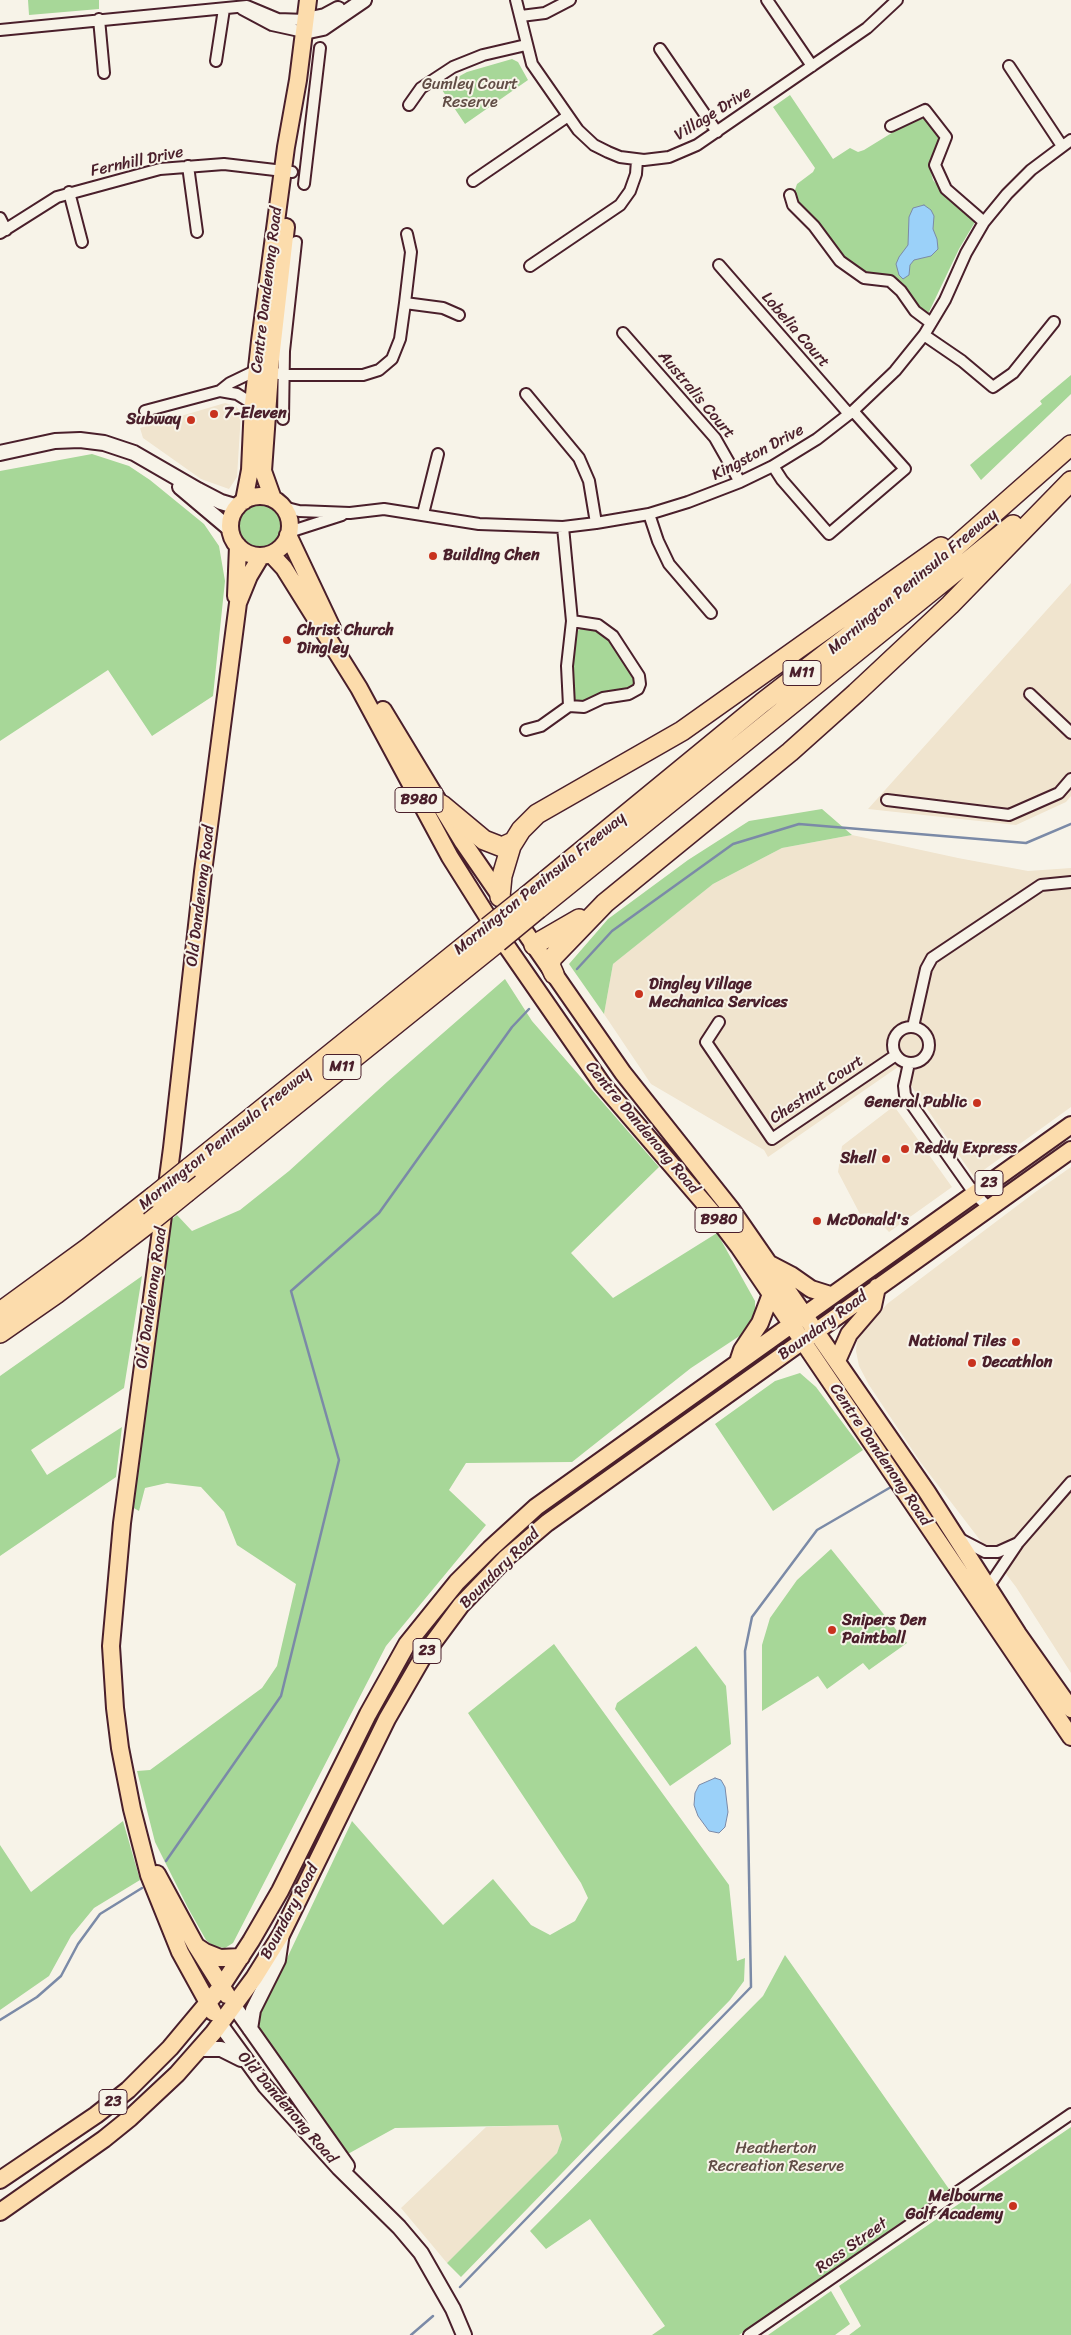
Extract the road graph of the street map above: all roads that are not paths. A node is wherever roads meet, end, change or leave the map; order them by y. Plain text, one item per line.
1 (308, 0) edge
2 (352, 0) edge
3 (364, 0) edge
4 (516, 0) edge
5 (570, 0) edge
6 (767, 0) edge
7 (897, 0) edge
8 (332, 5) edge
9 (224, 9) junction
10 (521, 16) junction
11 (100, 19) junction
12 (305, 26) junction
13 (0, 30) edge
14 (526, 45) junction
15 (320, 48) dead end
16 (660, 49) dead end
17 (216, 61) dead end
18 (812, 66) junction
19 (1009, 66) dead end
20 (104, 73) dead end
21 (298, 80) junction
22 (316, 83) junction
23 (409, 105) dead end
24 (568, 116) junction
25 (891, 126) dead end
26 (717, 132) junction
27 (1071, 140) edge
28 (1062, 146) junction
29 (637, 160) junction
30 (188, 166) junction
31 (287, 172) junction
32 (472, 181) dead end
33 (304, 184) dead end
34 (69, 192) junction
35 (790, 195) dead end
36 (0, 218) edge
37 (984, 222) junction
38 (3, 232) edge
39 (197, 232) dead end
40 (407, 234) dead end
41 (82, 242) dead end
42 (296, 242) dead end
43 (719, 265) dead end
44 (530, 266) dead end
45 (405, 303) junction
46 (458, 315) dead end
47 (1054, 322) dead end
48 (931, 323) junction
49 (623, 333) dead end
50 (924, 335) junction
51 (270, 374) junction
52 (220, 391) junction
53 (526, 394) dead end
54 (258, 398) junction
55 (145, 411) dead end
56 (851, 413) junction
57 (283, 419) dead end
58 (1071, 445) edge
59 (0, 453) edge
60 (438, 454) dead end
61 (773, 466) junction
62 (160, 468) junction
63 (1071, 480) edge
64 (740, 482) junction
65 (1017, 494) junction
66 (278, 503) junction
67 (241, 504) junction
68 (350, 513) junction
69 (423, 514) junction
70 (649, 514) junction
71 (596, 523) junction
72 (562, 526) junction
73 (231, 530) junction
74 (289, 534) junction
75 (238, 546) junction
76 (266, 555) junction
77 (238, 603) junction
78 (711, 613) dead end
79 (572, 621) junction
80 (1030, 694) dead end
81 (569, 706) junction
82 (526, 730) dead end
83 (1071, 733) edge
84 (1071, 779) edge
85 (887, 800) dead end
86 (442, 805) junction
87 (513, 842) junction
88 (1071, 882) edge
89 (500, 897) junction
90 (533, 902) junction
91 (605, 903) junction
92 (497, 936) junction
93 (534, 945) junction
94 (554, 974) junction
95 (719, 1022) dead end
96 (913, 1027) junction
97 (896, 1055) junction
98 (909, 1063) junction
99 (1071, 1125) edge
100 (1071, 1150) edge
101 (974, 1193) junction
102 (985, 1211) junction
103 (946, 1213) junction
104 (768, 1263) junction
105 (877, 1288) junction
106 (776, 1293) junction
107 (830, 1295) junction
108 (0, 1312) edge
109 (797, 1320) junction
110 (0, 1333) edge
111 (809, 1337) junction
112 (837, 1361) junction
113 (737, 1363) junction
114 (1071, 1482) edge
115 (957, 1537) junction
116 (1018, 1543) junction
117 (989, 1586) junction
118 (1071, 1708) edge
119 (1071, 1737) edge
120 (140, 1843) junction
121 (282, 1933) junction
122 (195, 1944) junction
123 (241, 1957) junction
124 (221, 1987) junction
125 (208, 2004) junction
126 (234, 2006) junction
127 (220, 2024) junction
128 (250, 2029) junction
129 (199, 2049) junction
130 (248, 2064) junction
131 (1071, 2114) edge
132 (2, 2176) edge
133 (19, 2198) junction
134 (372, 2201) junction
135 (0, 2212) edge
136 (464, 2335) edge
137 (749, 2335) edge

1 - 12 main road, Centre Dandenong Road
2 - 8 main road
3 - 12 main road
4 - 10 street, Village Drive
5 - 10 street
6 - 18 street
7 - 18 street, Village Drive
8 - 12 main road
9 - 11 street
9 - 12 street
9 - 17 street
10 - 14 street, Village Drive
11 - 13 street
11 - 20 street
12 - 21 main road, Centre Dandenong Road
14 - 23 street
14 - 24 street, Village Drive
15 - 22 street
16 - 26 street
18 - 26 street, Village Drive
19 - 28 street
21 - 22 street
21 - 31 main road, Centre Dandenong Road
22 - 33 street
24 - 29 street, Village Drive
24 - 32 street
25 - 37 street
26 - 29 street, Village Drive
27 - 28 street, Kingston Drive
28 - 37 street, Kingston Drive
29 - 44 street
30 - 31 street, Fernhill Drive
30 - 34 street, Fernhill Drive
30 - 39 street
31 - 51 main road, Centre Dandenong Road
34 - 38 street, Fernhill Drive
34 - 41 street
35 - 48 street
36 - 38 street
37 - 48 street, Kingston Drive
40 - 45 street
42 - 51 street, Centre Dandenong Road
43 - 56 street, Lobelia Court
45 - 46 street
45 - 51 street
47 - 50 street
48 - 50 street, Kingston Drive
49 - 64 street, Australis Court
50 - 56 street, Kingston Drive
51 - 52 street
51 - 54 main road, Centre Dandenong Road
51 - 57 street, Centre Dandenong Road
52 - 54 street
52 - 55 street
53 - 71 street
54 - 66 main road, Centre Dandenong Road
54 - 67 main road, Centre Dandenong Road
56 - 61 street, Kingston Drive
56 - 61 street, Lobelia Court
58 - 65 highway, Mornington Peninsula Freeway / M11
59 - 62 main road
60 - 69 street
61 - 64 street, Kingston Drive
62 - 67 main road
62 - 73 main road
63 - 90 highway, Mornington Peninsula Freeway / M11
63 - 91 highway
64 - 70 street, Kingston Drive
65 - 87 highway
65 - 90 highway, Mornington Peninsula Freeway / M11
66 - 67 main road
66 - 68 street, Kingston Drive
66 - 74 main road, B980
67 - 73 main road
68 - 69 street, Kingston Drive
68 - 74 street, Kingston Drive
69 - 72 street, Kingston Drive
70 - 71 street, Kingston Drive
70 - 78 street
71 - 72 street, Kingston Drive
72 - 79 street
73 - 75 main road
74 - 76 main road
74 - 86 main road, Centre Dandenong Road / B980
75 - 76 main road, B980
75 - 77 main road, Old Dandenong Road
76 - 77 main road, Old Dandenong Road
76 - 92 main road, Centre Dandenong Road / B980
77 - 120 main road, Old Dandenong Road
79 - 81 street
79 - 81 street
80 - 83 street
81 - 82 street
84 - 85 street
86 - 87 highway
86 - 89 main road, Centre Dandenong Road / B980
87 - 89 highway
88 - 96 street
89 - 92 main road
89 - 93 main road, Centre Dandenong Road / B980
90 - 92 highway, Mornington Peninsula Freeway / M11, bridge
91 - 93 highway
91 - 94 highway
92 - 93 main road
92 - 106 main road, Centre Dandenong Road / B980
92 - 108 highway, Mornington Peninsula Freeway / M11, bridge
92 - 110 highway, Mornington Peninsula Freeway / M11, bridge
93 - 94 main road, Centre Dandenong Road / B980
94 - 104 main road, Centre Dandenong Road / B980
95 - 97 street, Chestnut Court
96 - 97 street
96 - 98 street
97 - 98 street
98 - 101 street
99 - 101 main road, Boundary Road / 23
100 - 102 main road, Boundary Road / 23
101 - 102 street
101 - 103 main road, Boundary Road / 23
102 - 103 main road
102 - 105 main road, Boundary Road / 23
103 - 107 main road, Boundary Road / 23
104 - 106 main road, Centre Dandenong Road / B980
104 - 107 main road
105 - 111 main road, Boundary Road / 23
105 - 112 main road
106 - 109 main road, Centre Dandenong Road / B980
106 - 113 main road
107 - 109 main road, Boundary Road / 23
109 - 111 main road, Centre Dandenong Road / B980
109 - 113 main road, Boundary Road / 23
111 - 112 main road, Centre Dandenong Road
111 - 119 main road, Centre Dandenong Road
111 - 121 main road, Boundary Road / 23
112 - 115 main road, Centre Dandenong Road
113 - 123 main road, Boundary Road / 23
114 - 116 street
115 - 116 street
115 - 117 main road, Centre Dandenong Road
116 - 117 street
117 - 118 main road, Centre Dandenong Road
120 - 122 main road, Old Dandenong Road
120 - 125 main road, Old Dandenong Road
121 - 126 main road, Boundary Road / 23
121 - 128 main road
122 - 123 main road
122 - 124 main road, Old Dandenong Road
123 - 124 main road, Boundary Road / 23
124 - 125 main road, Boundary Road / 23
124 - 126 main road, Old Dandenong Road
125 - 127 main road, Old Dandenong Road
125 - 132 main road, Boundary Road / 23
126 - 127 main road, Boundary Road / 23
126 - 128 main road, Old Dandenong Road
127 - 129 main road, Boundary Road / 23
127 - 130 main road, Old Dandenong Road
128 - 134 main road, Old Dandenong Road
129 - 130 main road
129 - 133 main road, Boundary Road / 23
130 - 134 main road, Old Dandenong Road
131 - 137 street, Ross Street
132 - 133 main road
133 - 135 main road, Boundary Road / 23
134 - 136 main road, Old Dandenong Road

